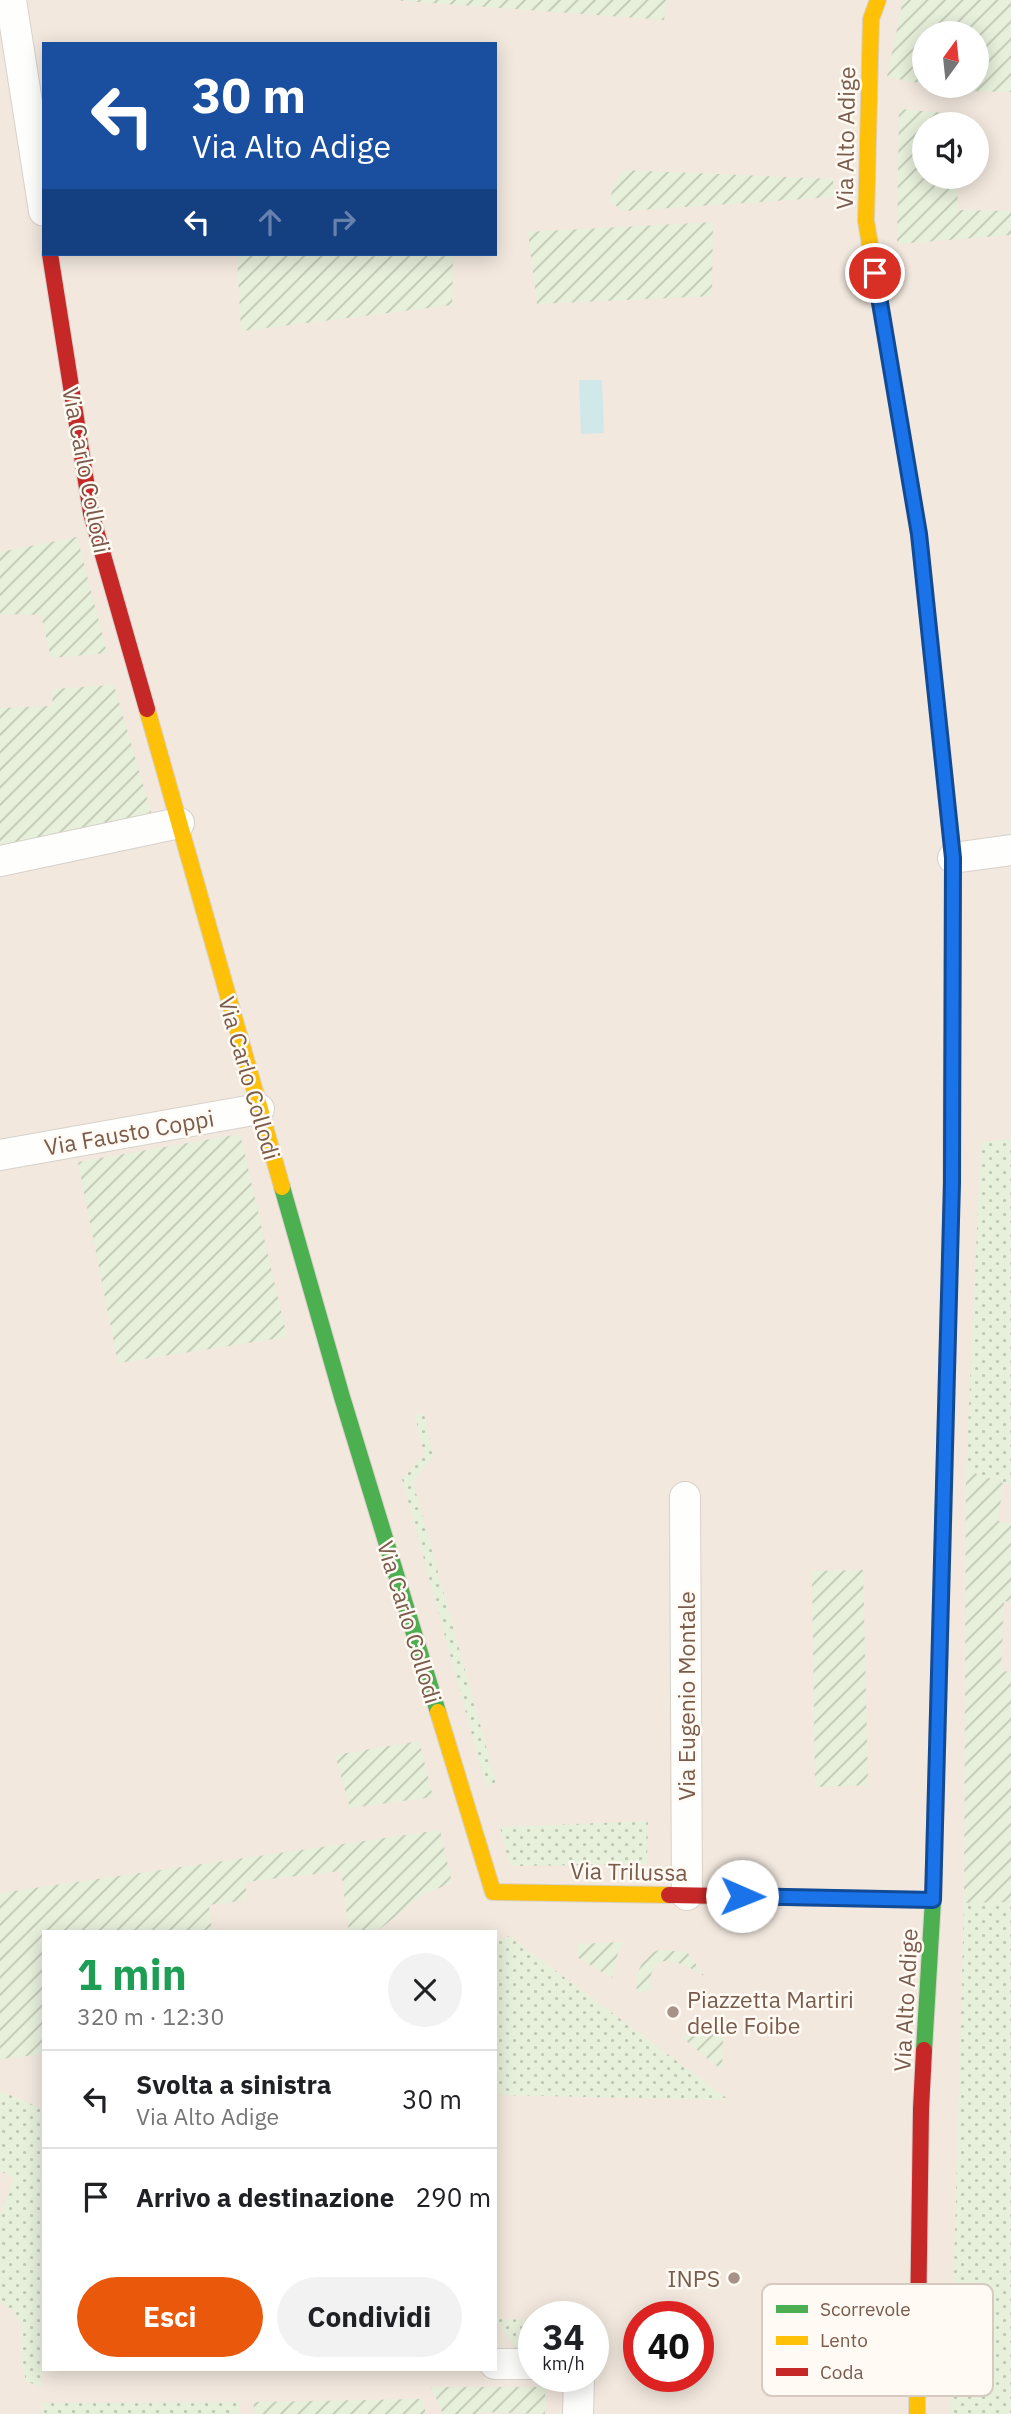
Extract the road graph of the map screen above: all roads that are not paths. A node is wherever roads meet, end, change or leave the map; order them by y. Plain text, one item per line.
1 (10, 0) edge
2 (878, 0) edge
3 (42, 199) edge
4 (50, 256) edge
5 (178, 824) junction
6 (1011, 850) edge
7 (953, 858) junction
8 (0, 861) edge
9 (259, 1109) junction
10 (0, 1155) edge
11 (685, 1497) dead end
12 (493, 1892) joint
13 (687, 1895) junction
14 (933, 1900) junction
15 (919, 2284) edge
16 (497, 2364) edge
17 (518, 2364) edge
18 (579, 2392) edge
19 (917, 2396) edge
20 (578, 2414) edge
21 (917, 2414) edge

1 - 3 street
2 - 7 street, Via Alto Adige
4 - 5 street, Via Carlo Collodi
5 - 8 street
5 - 9 street, Via Carlo Collodi
6 - 7 street
7 - 14 street, Via Alto Adige
9 - 10 street, Via Fausto Coppi
9 - 12 street, Via Carlo Collodi
11 - 13 street, Via Eugenio Montale
12 - 13 street, Via Trilussa
13 - 14 street, Via Trilussa
14 - 15 street, Via Alto Adige
16 - 17 street
18 - 20 street
19 - 21 street, Via Alto Adige

